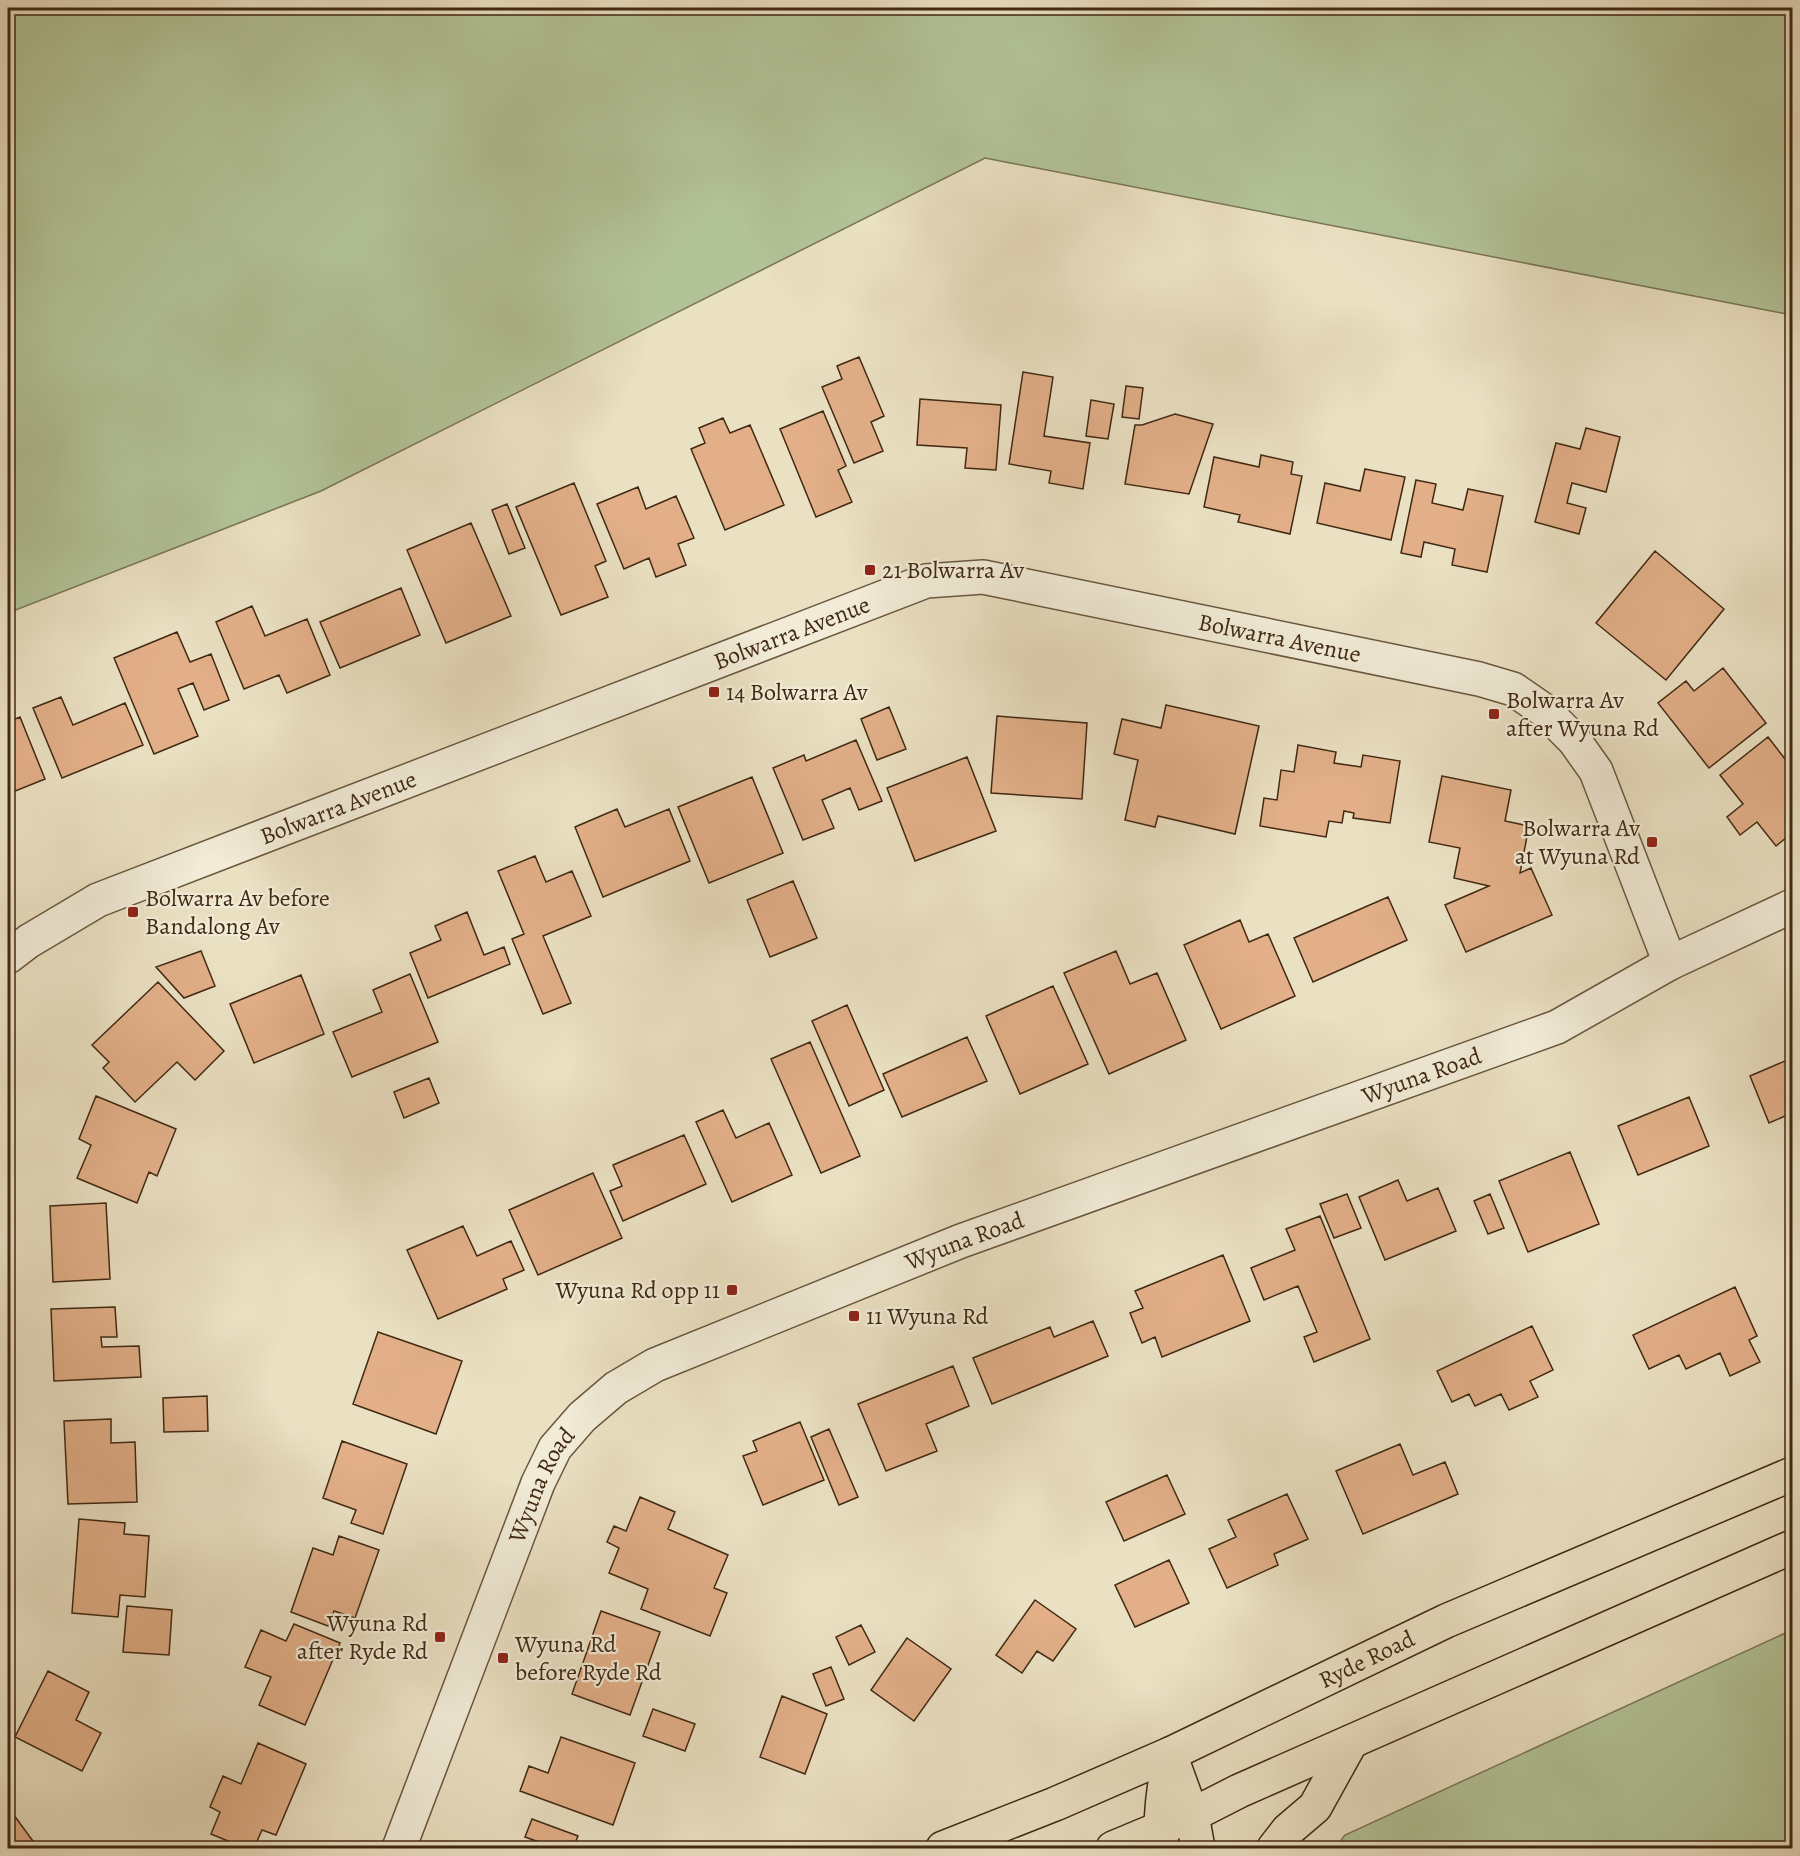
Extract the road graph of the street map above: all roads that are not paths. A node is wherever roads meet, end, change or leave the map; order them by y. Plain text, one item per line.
1 (1792, 906) edge
2 (8, 957) edge
3 (1670, 963) junction
4 (1792, 1474) edge
5 (1792, 1547) edge
6 (1351, 1742) junction
7 (1170, 1754) junction
8 (1191, 1815) junction
9 (1161, 1839) edge
10 (399, 1848) edge
11 (943, 1848) edge
12 (1113, 1848) edge
13 (1198, 1848) edge
14 (1274, 1848) edge

1 - 3 street, Wyuna Road
2 - 3 street, Bolwarra Avenue
3 - 10 street, Wyuna Road
4 - 7 main road, Ryde Road
5 - 6 main road
6 - 8 main road
6 - 14 main road
7 - 8 main road
7 - 9 main road
7 - 11 main road, Ryde Road
8 - 9 main road
8 - 13 main road
9 - 12 main road

